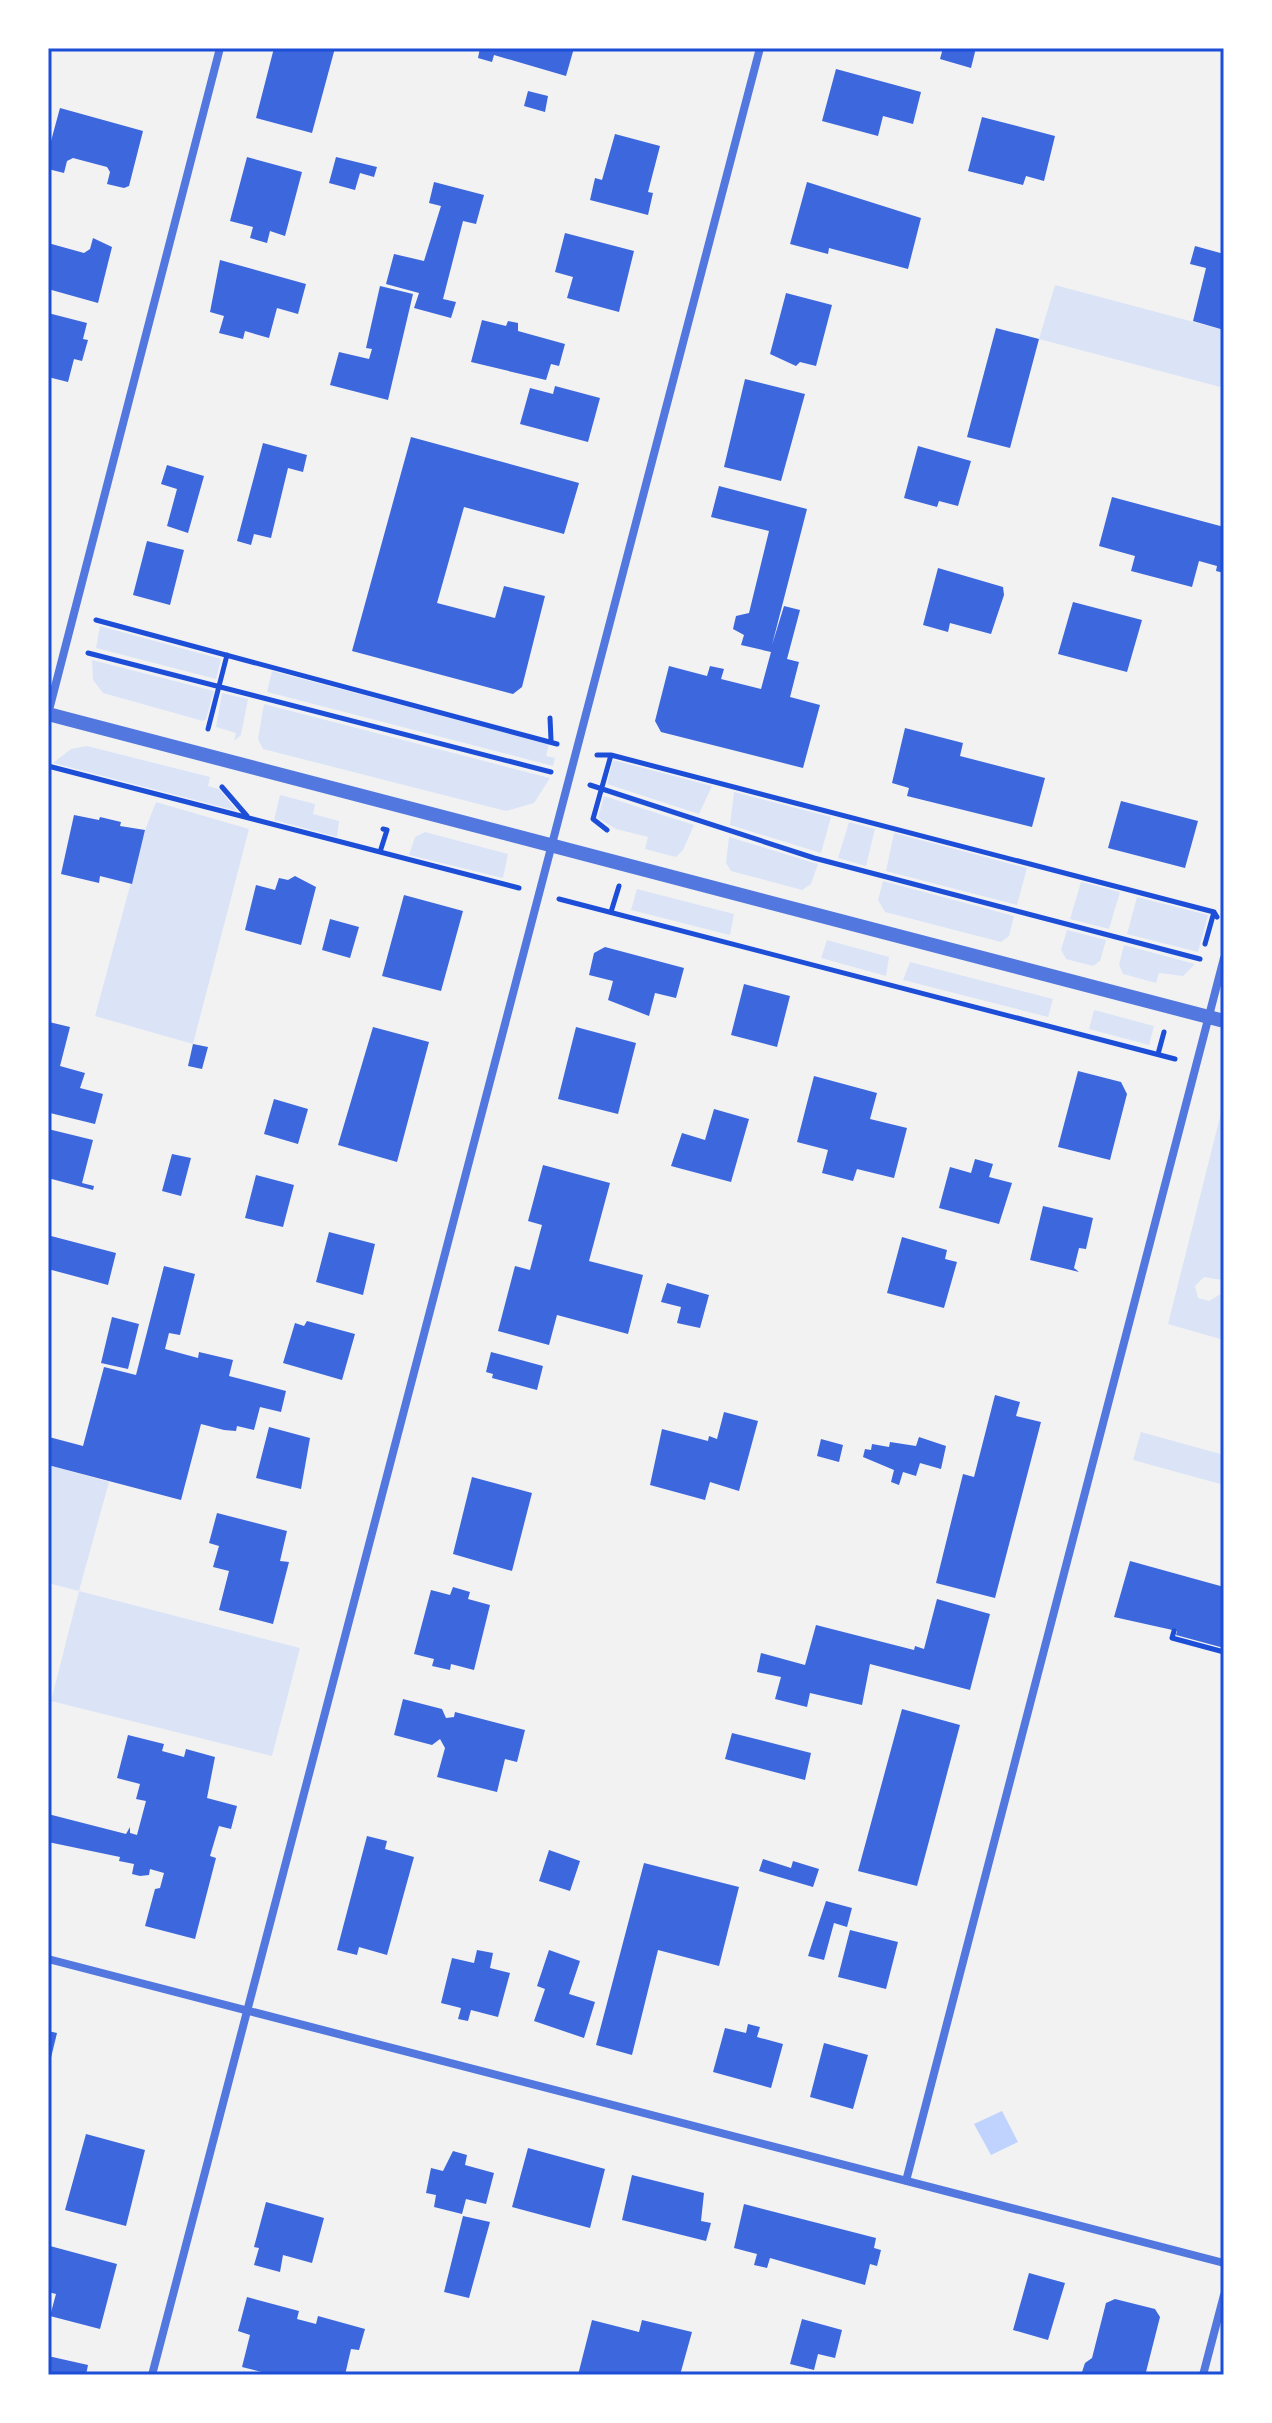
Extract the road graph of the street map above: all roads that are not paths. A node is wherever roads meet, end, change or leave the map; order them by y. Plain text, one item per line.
1 (220, 48) edge
2 (760, 48) edge
3 (48, 714) edge
4 (552, 845) junction
5 (1224, 958) edge
6 (1216, 1019) edge
7 (48, 1959) edge
8 (245, 2010) junction
9 (906, 2181) junction
10 (1224, 2263) edge
11 (1224, 2295) edge
12 (152, 2375) edge
13 (1203, 2375) edge

1 - 3 street
2 - 4 street
3 - 4 street
4 - 6 street
4 - 8 street
5 - 6 street
6 - 9 street
7 - 8 street
8 - 9 street
8 - 12 street
9 - 10 street
11 - 13 street

